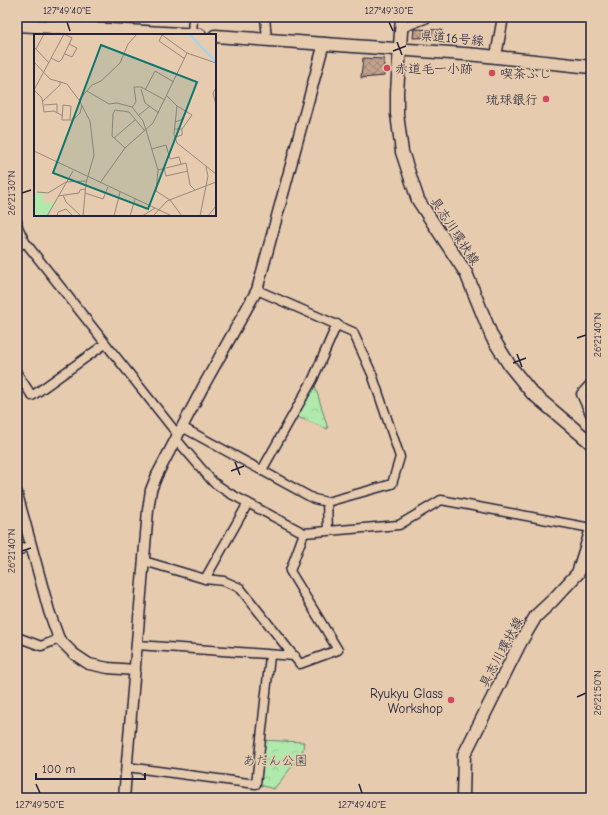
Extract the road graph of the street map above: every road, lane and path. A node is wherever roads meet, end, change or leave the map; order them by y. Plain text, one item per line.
1 (194, 17) edge
2 (265, 17) edge
3 (430, 17) edge
4 (503, 17) edge
5 (402, 22) edge
6 (92, 23) edge
7 (17, 25) edge
8 (192, 34) edge
9 (216, 36) edge
10 (267, 39) junction
11 (324, 43) junction
12 (399, 48) junction
13 (496, 56) junction
14 (591, 67) edge
15 (17, 221) edge
16 (25, 242) junction
17 (17, 247) edge
18 (257, 290) junction
19 (337, 324) junction
20 (105, 344) junction
21 (17, 373) edge
22 (591, 383) edge
23 (591, 416) edge
24 (179, 434) junction
25 (590, 438) edge
26 (262, 470) junction
27 (17, 494) edge
28 (327, 502) junction
29 (248, 503) junction
30 (19, 504) edge
31 (591, 528) edge
32 (328, 530) junction
33 (591, 532) edge
34 (304, 533) junction
35 (31, 544) junction
36 (17, 552) edge
37 (144, 561) junction
38 (205, 579) junction
39 (17, 637) edge
40 (59, 639) junction
41 (137, 644) junction
42 (270, 656) junction
43 (295, 656) junction
44 (134, 670) junction
45 (127, 767) junction
46 (124, 798) edge
47 (463, 798) edge

1 - 8 street
2 - 10 street
3 - 5 street
4 - 13 street
5 - 12 main road, 具志川環状線
6 - 7 main road
6 - 8 main road
9 - 10 main road, 県道16号線
10 - 11 main road, 県道16号線
11 - 12 main road, 県道16号線
11 - 18 street
12 - 13 main road, 県道16号線
12 - 25 main road, 具志川環状線
13 - 14 main road, 県道16号線
15 - 16 street
16 - 17 street
16 - 20 street
18 - 19 street
18 - 24 street
19 - 26 street
19 - 28 street
20 - 21 street
20 - 24 street
22 - 23 street
24 - 26 street
24 - 29 street
24 - 37 street
26 - 28 street
27 - 30 street
28 - 32 street
29 - 34 street
29 - 38 street
30 - 35 street
31 - 32 street
32 - 34 street
33 - 47 main road, 具志川環状線
34 - 43 street
35 - 36 street
35 - 40 street
37 - 38 street
37 - 41 street
38 - 43 street
39 - 40 street
40 - 44 street
41 - 42 street
41 - 44 street
42 - 43 street
42 - 45 street
44 - 45 street
45 - 46 street

